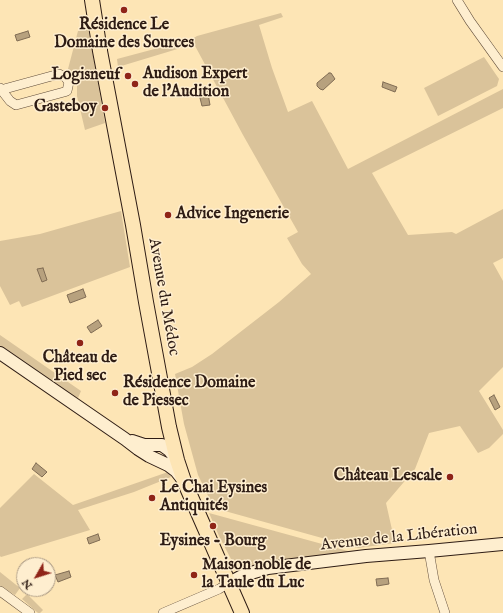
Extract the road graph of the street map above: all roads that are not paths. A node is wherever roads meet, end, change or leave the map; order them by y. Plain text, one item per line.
1 (92, 0) edge
2 (457, 0) edge
3 (500, 58) edge
4 (503, 67) edge
5 (1, 89) edge
6 (0, 353) edge
7 (169, 427) junction
8 (125, 439) junction
9 (162, 445) junction
10 (177, 460) junction
11 (184, 481) junction
12 (503, 544) edge
13 (429, 552) junction
14 (229, 584) junction
15 (0, 591) edge
16 (30, 613) edge
17 (162, 613) edge
18 (242, 613) edge
19 (445, 613) edge

1 - 7 main road, Avenue du Médoc
2 - 3 street
3 - 4 street
5 - 5 street
6 - 8 street
7 - 9 street
7 - 10 main road, Avenue du Médoc
8 - 9 street
8 - 11 street
9 - 10 street
10 - 11 main road, Avenue du Médoc
11 - 14 main road, Avenue du Médoc
12 - 13 street, Avenue de la Libération
13 - 14 street, Avenue de la Libération
13 - 19 street
14 - 17 street
14 - 18 main road, Avenue du Médoc
15 - 16 street

